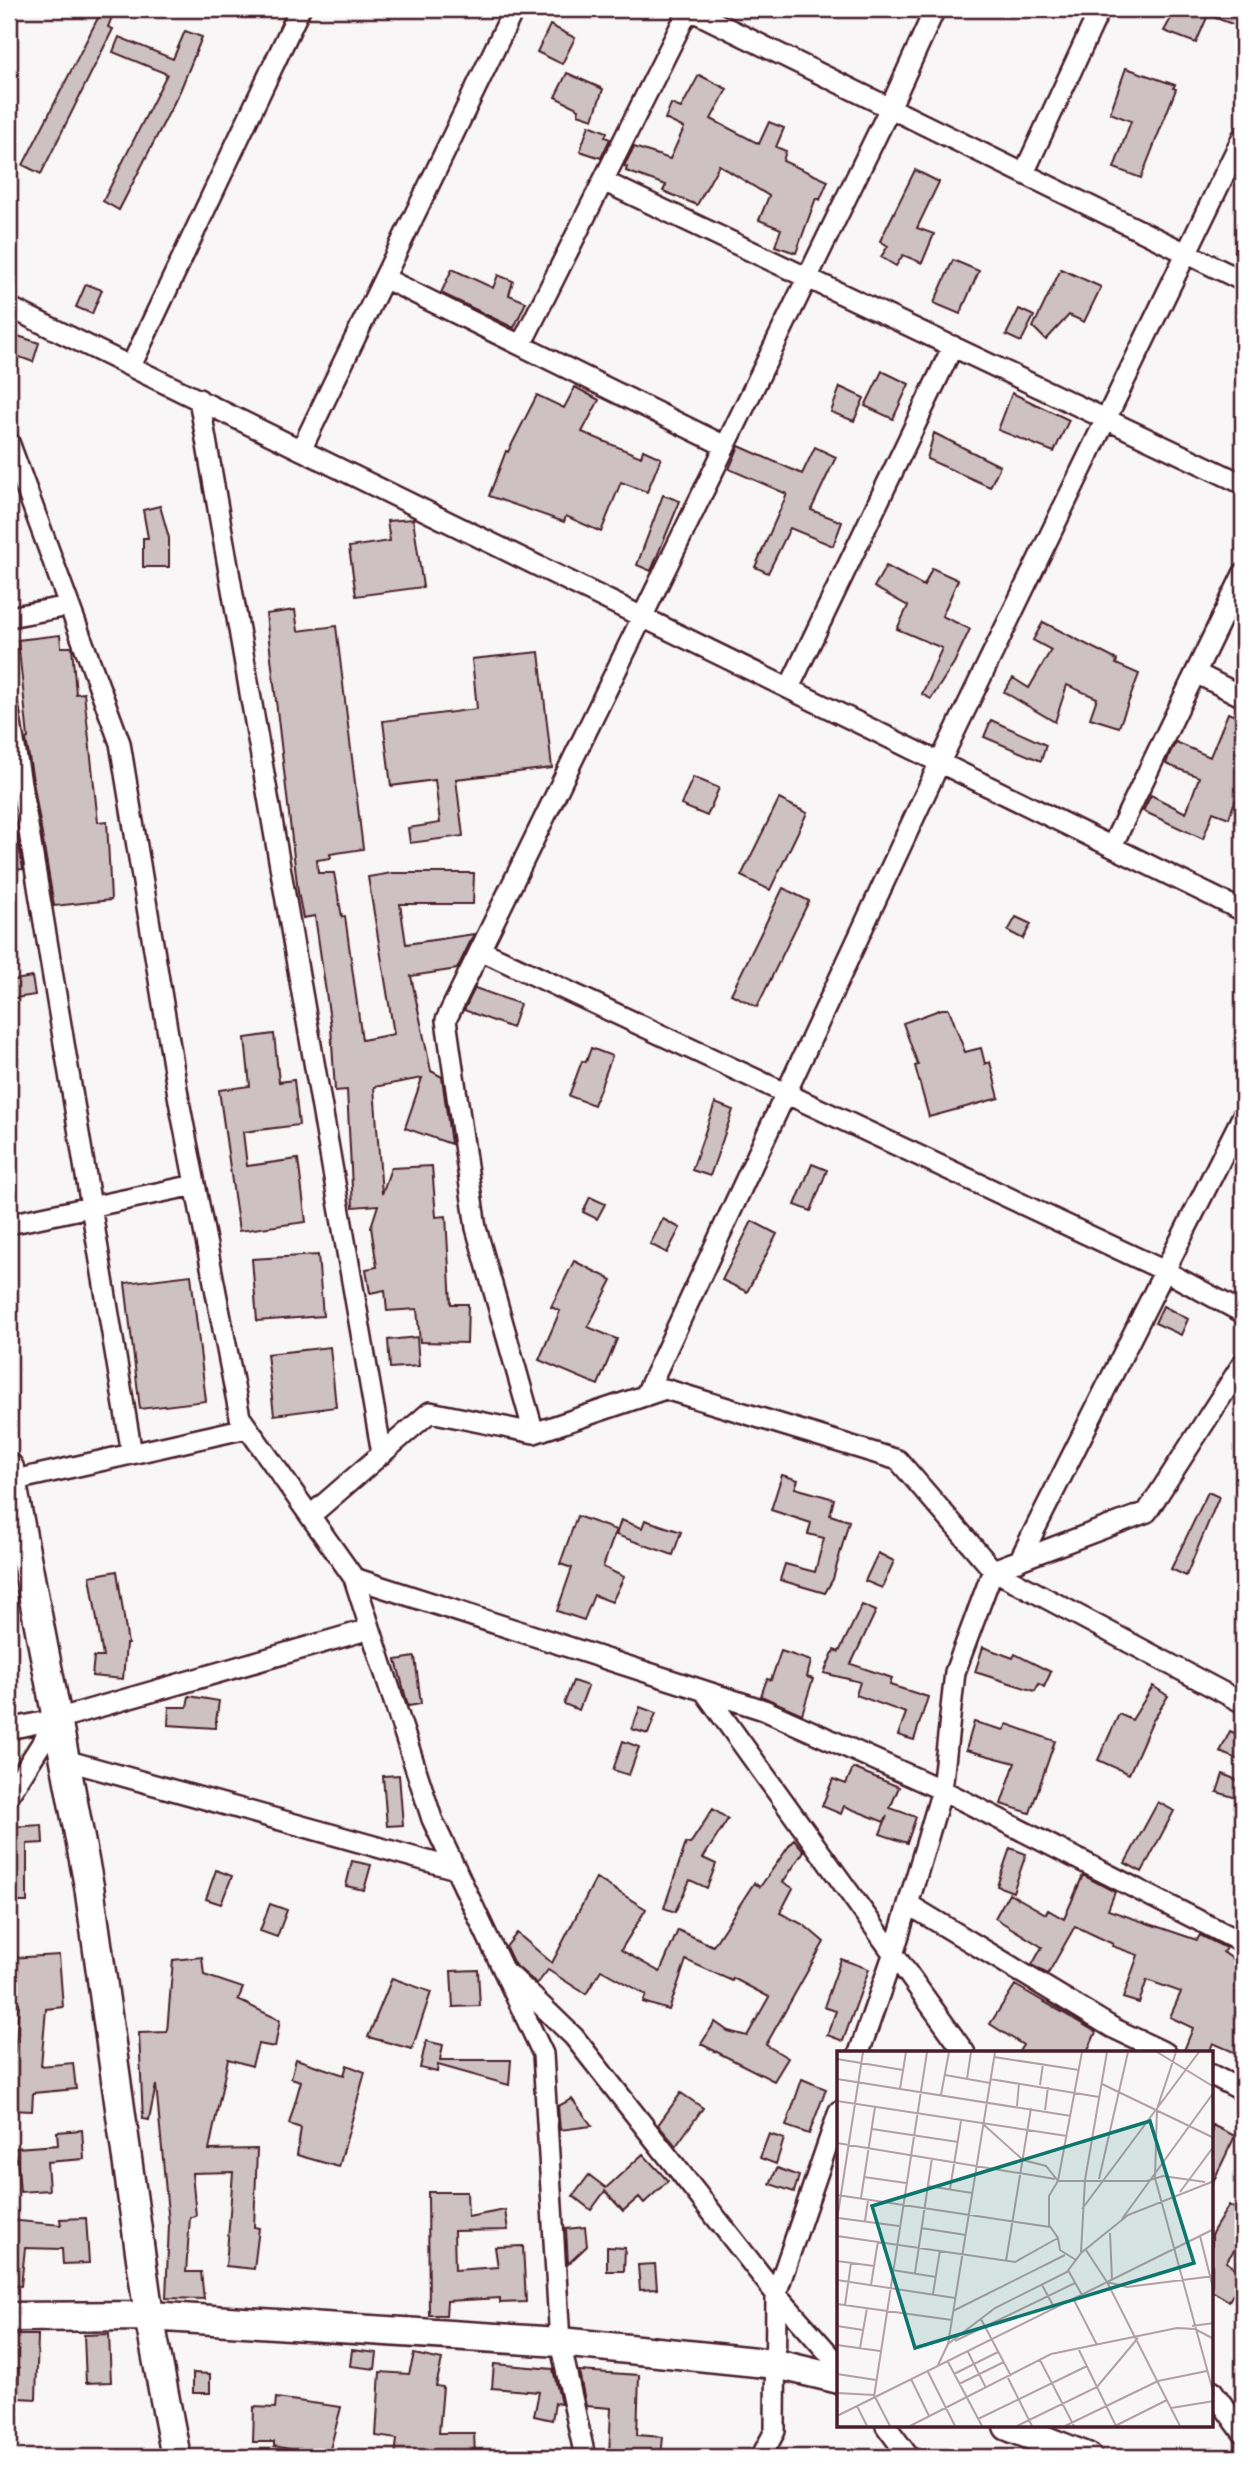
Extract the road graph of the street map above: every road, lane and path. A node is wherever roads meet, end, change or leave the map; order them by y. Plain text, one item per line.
1 (300, 9) edge
2 (514, 9) edge
3 (688, 9) edge
4 (935, 9) edge
5 (1100, 9) edge
6 (890, 108) junction
7 (1243, 136) edge
8 (1024, 173) junction
9 (603, 181) junction
10 (1187, 253) junction
11 (384, 278) junction
12 (808, 278) junction
13 (1243, 281) edge
14 (9, 307) edge
15 (521, 345) junction
16 (953, 346) junction
17 (131, 366) junction
18 (199, 400) junction
19 (1106, 418) junction
20 (9, 442) edge
21 (725, 446) junction
22 (301, 450) junction
23 (1243, 485) edge
24 (1243, 574) edge
25 (69, 606) junction
26 (9, 617) edge
27 (642, 617) junction
28 (1196, 673) junction
29 (789, 688) junction
30 (1243, 697) edge
31 (9, 711) edge
32 (940, 762) junction
33 (1112, 846) junction
34 (1243, 911) edge
35 (480, 950) junction
36 (785, 1093) junction
37 (1243, 1115) edge
38 (195, 1185) junction
39 (91, 1207) junction
40 (9, 1224) edge
41 (1165, 1271) junction
42 (1243, 1313) edge
43 (1243, 1363) edge
44 (645, 1396) junction
45 (247, 1428) junction
46 (534, 1433) junction
47 (132, 1454) junction
48 (382, 1454) junction
49 (10, 1475) edge
50 (310, 1516) junction
51 (1018, 1561) junction
52 (993, 1570) junction
53 (354, 1578) junction
54 (370, 1629) junction
55 (704, 1691) junction
56 (1243, 1703) edge
57 (57, 1719) junction
58 (9, 1729) edge
59 (65, 1760) junction
60 (942, 1790) junction
61 (9, 1795) edge
62 (456, 1869) junction
63 (908, 1904) junction
64 (1243, 1943) edge
65 (893, 1955) junction
66 (503, 1968) junction
67 (860, 2051) edge
68 (964, 2051) edge
69 (1162, 2051) edge
70 (1214, 2077) edge
71 (1243, 2091) edge
72 (837, 2117) edge
73 (776, 2294) junction
74 (149, 2316) junction
75 (9, 2317) edge
76 (560, 2343) junction
77 (837, 2363) edge
78 (776, 2364) junction
79 (837, 2379) edge
80 (1214, 2393) edge
81 (887, 2428) edge
82 (1013, 2428) edge
83 (1243, 2433) edge
84 (176, 2457) edge
85 (584, 2457) edge
86 (761, 2457) edge
87 (909, 2457) edge
88 (1087, 2457) edge

1 - 17 street
2 - 11 street
3 - 6 street
3 - 9 street
4 - 6 street
5 - 8 street
6 - 8 street
6 - 12 street
7 - 10 street
8 - 10 street
9 - 12 street
9 - 15 street
10 - 13 street
10 - 19 street
11 - 15 street
11 - 22 street
12 - 16 street
12 - 21 street
14 - 17 street
15 - 21 street
16 - 19 street
16 - 29 street
17 - 18 street
18 - 22 street
18 - 48 street
19 - 23 street
19 - 32 street
20 - 25 street
21 - 27 street
22 - 27 street
24 - 28 street
25 - 26 street
25 - 38 street
27 - 29 street
27 - 35 street
28 - 30 street
28 - 33 street
29 - 32 street
31 - 39 street
32 - 33 street
32 - 36 street
33 - 34 street
35 - 36 street
35 - 46 street
36 - 41 street
36 - 44 street
37 - 41 street
38 - 39 street
38 - 45 street
39 - 40 street
39 - 47 street
41 - 42 street
41 - 51 street
43 - 51 street
44 - 46 street
44 - 52 street
45 - 47 street
45 - 50 street
46 - 48 street
47 - 49 street
48 - 50 street
49 - 57 street
50 - 53 street
51 - 52 street
52 - 56 street
52 - 60 street
53 - 54 street
53 - 55 street
54 - 57 street
54 - 62 street
55 - 60 street
55 - 65 street
57 - 58 street
57 - 59 street
57 - 61 street
59 - 62 street
59 - 74 street
60 - 63 street
60 - 64 street
62 - 66 street
63 - 65 street
63 - 69 street
65 - 67 street
65 - 68 street
66 - 73 street
66 - 76 street
70 - 71 street
72 - 73 street
73 - 77 street
73 - 78 street
74 - 75 street
74 - 76 street
74 - 84 street
76 - 78 street
76 - 85 street
78 - 79 street
78 - 86 street
80 - 83 street
81 - 87 street
82 - 88 street

